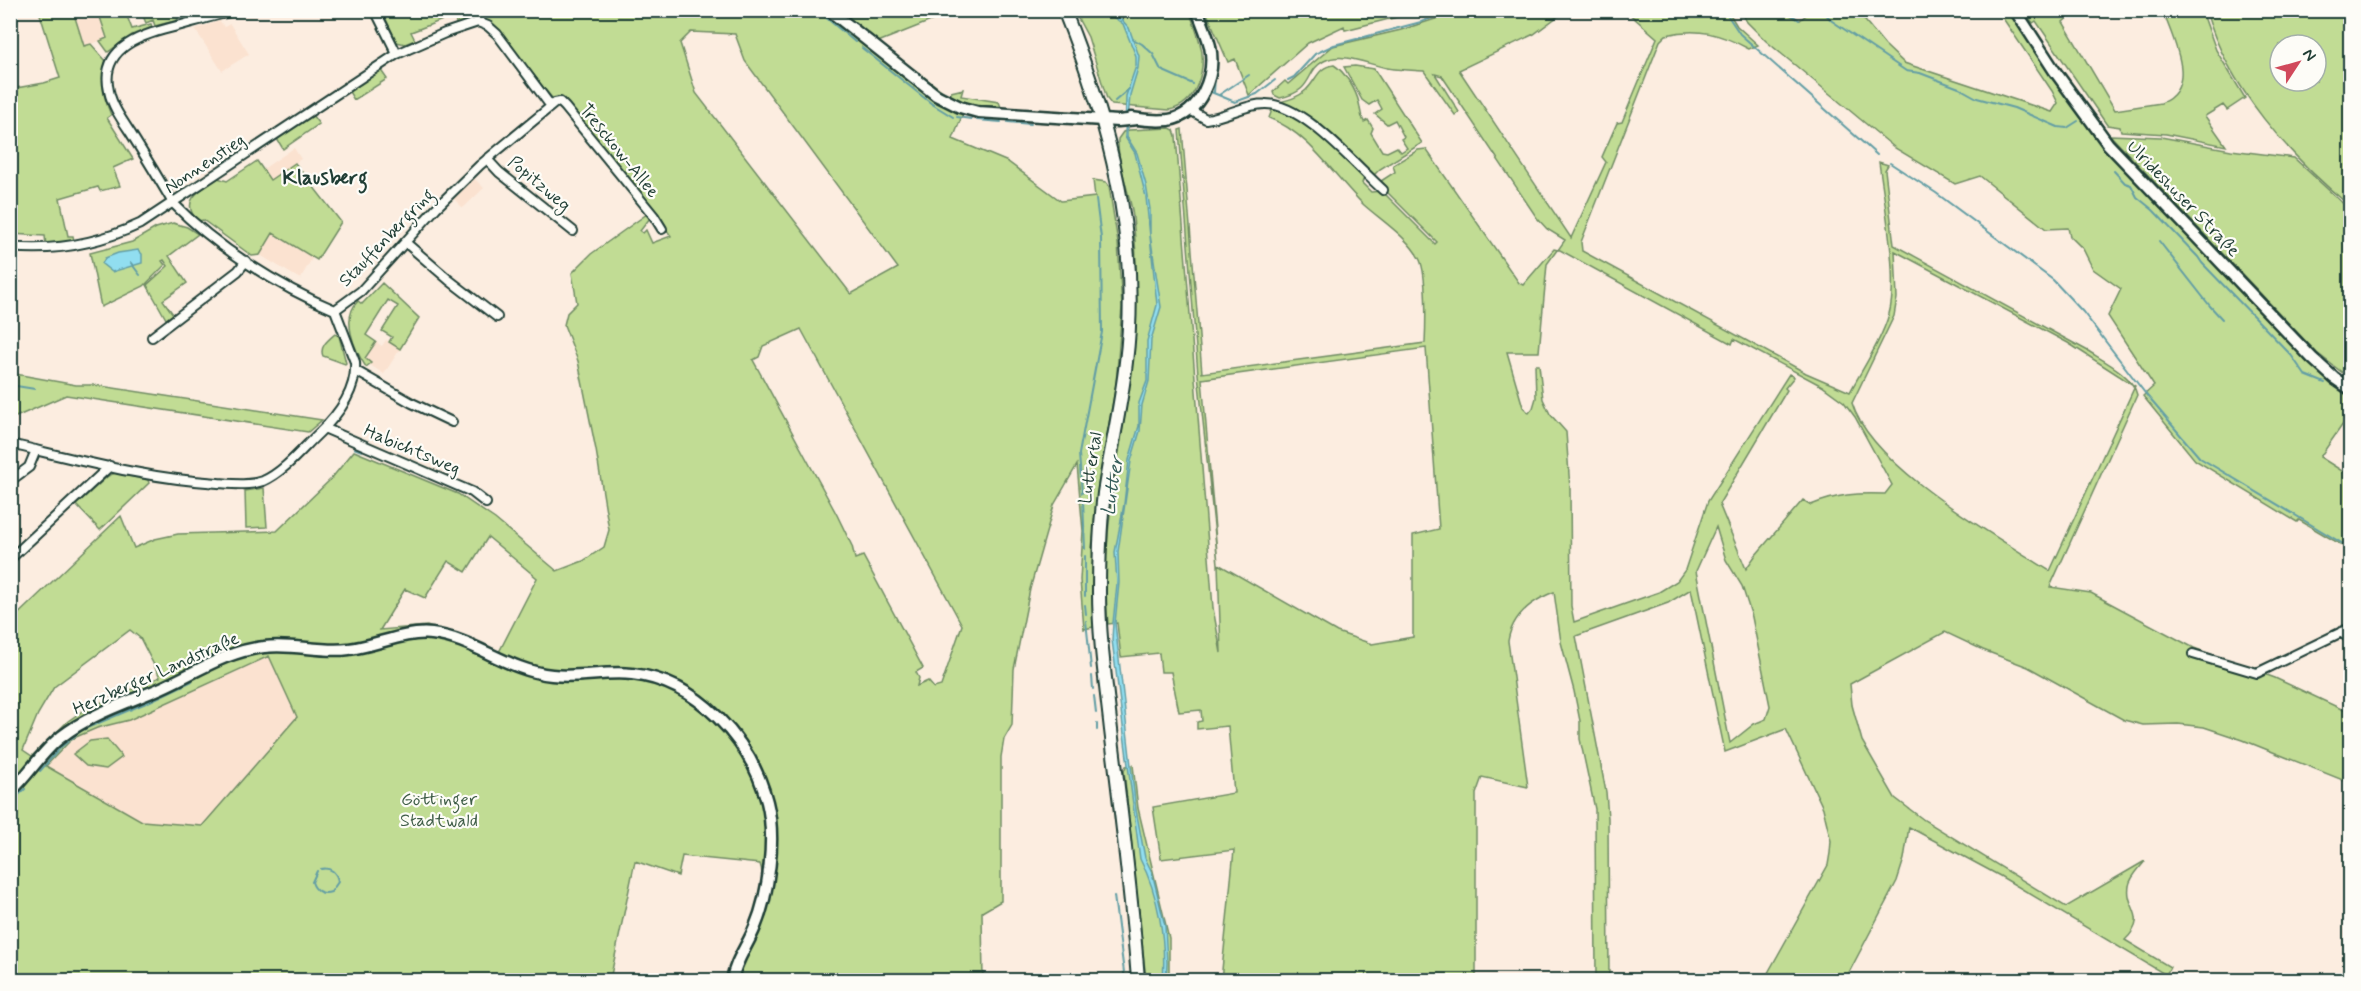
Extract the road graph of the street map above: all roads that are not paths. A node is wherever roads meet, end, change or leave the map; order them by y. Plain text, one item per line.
1 (239, 10) edge
2 (375, 10) edge
3 (482, 10) edge
4 (829, 10) edge
5 (1064, 10) edge
6 (1197, 10) edge
7 (2015, 10) edge
8 (478, 22) junction
9 (397, 54) junction
10 (550, 105) junction
11 (1190, 110) junction
12 (1102, 119) junction
13 (487, 159) junction
14 (1383, 190) dead end
15 (173, 203) junction
16 (662, 229) dead end
17 (573, 231) dead end
18 (405, 242) junction
19 (10, 247) edge
20 (246, 261) junction
21 (335, 310) junction
22 (497, 317) dead end
23 (152, 337) dead end
24 (356, 371) junction
25 (2350, 389) edge
26 (452, 422) dead end
27 (324, 428) junction
28 (10, 444) edge
29 (36, 450) junction
30 (110, 466) junction
31 (10, 481) edge
32 (486, 503) dead end
33 (10, 559) edge
34 (2350, 628) edge
35 (2341, 632) junction
36 (2350, 639) edge
37 (2193, 654) dead end
38 (10, 792) edge
39 (732, 981) edge
40 (1138, 981) edge

1 - 15 street, Stauffenbergring
2 - 9 street
3 - 8 street
4 - 12 street
5 - 12 main road, Luttertal
6 - 11 street
7 - 25 street, Ulrideshuser Straße
8 - 9 street, Nonnenstieg
8 - 10 street, Tresckow-Allee
9 - 15 street, Nonnenstieg
10 - 13 street, Stauffenbergring
10 - 16 street, Tresckow-Allee
11 - 12 street
11 - 14 street
12 - 40 main road, Luttertal
13 - 17 street, Popitzweg
13 - 18 street, Stauffenbergring
15 - 19 street, Nonnenstieg
15 - 20 street, Stauffenbergring
18 - 21 street, Stauffenbergring
18 - 22 street
20 - 21 street, Stauffenbergring
20 - 23 street
21 - 24 street
24 - 26 street
24 - 27 street
27 - 30 street
27 - 32 street, Habichtsweg
28 - 29 street
29 - 30 street
29 - 31 street
30 - 33 street
34 - 35 street
35 - 36 street
35 - 37 street
38 - 39 street, Herzberger Landstraße

